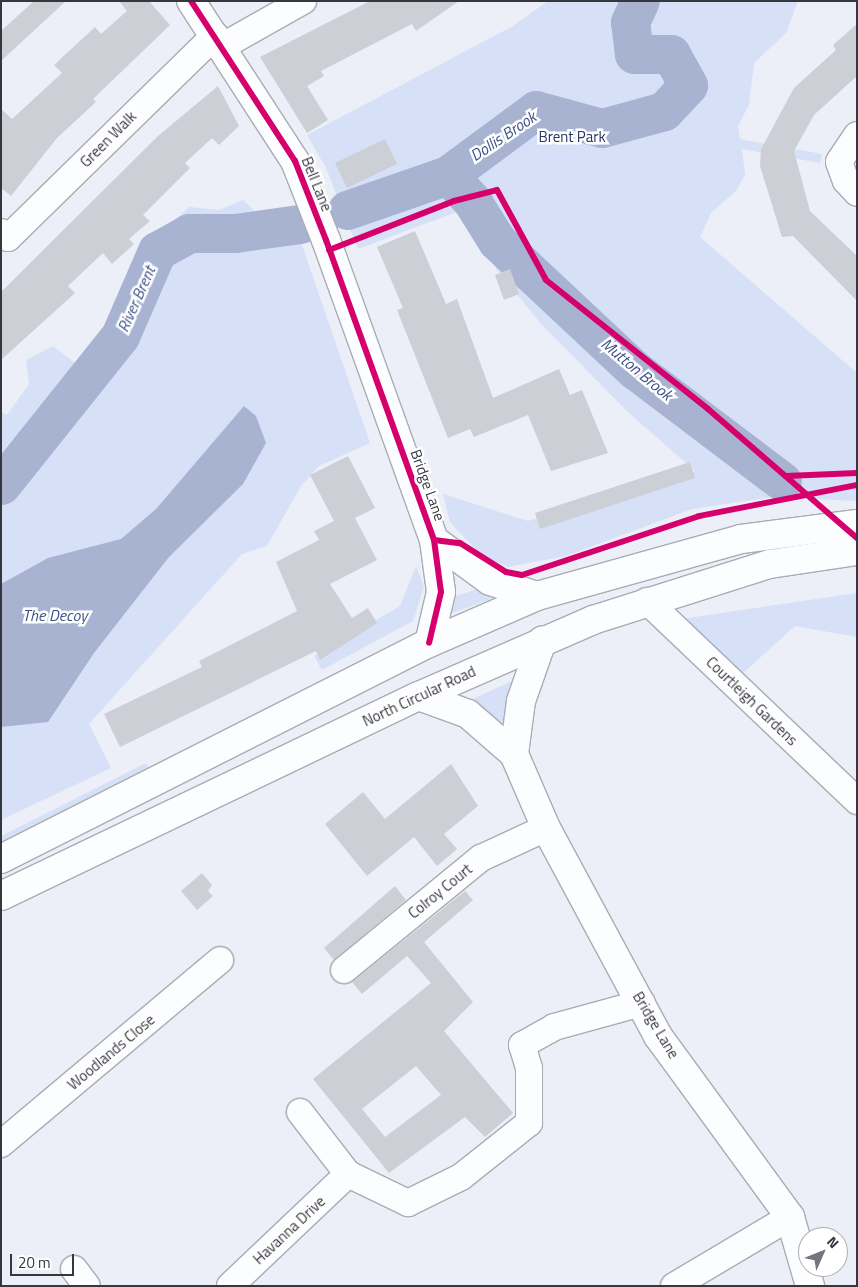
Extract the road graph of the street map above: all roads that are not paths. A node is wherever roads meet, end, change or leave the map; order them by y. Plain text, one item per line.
1 (191, 1) edge
2 (303, 1) edge
3 (219, 40) junction
4 (857, 135) edge
5 (857, 193) edge
6 (1, 232) edge
7 (381, 396) joint
8 (857, 524) edge
9 (434, 540) junction
10 (857, 551) edge
11 (537, 596) junction
12 (647, 601) junction
13 (542, 641) junction
14 (429, 643) junction
15 (419, 696) junction
16 (514, 754) junction
17 (857, 801) edge
18 (546, 828) junction
19 (1, 859) edge
20 (1, 896) edge
21 (220, 960) dead end
22 (344, 970) dead end
23 (642, 1003) junction
24 (300, 1112) dead end
25 (1, 1144) edge
26 (348, 1174) junction
27 (790, 1217) junction
28 (230, 1286) edge
29 (674, 1286) edge
30 (810, 1286) edge

1 - 3 main road, Bell Lane
2 - 3 street
3 - 6 street, Green Walk
3 - 7 main road, Bell Lane
4 - 5 street
7 - 9 main road, Bridge Lane
8 - 11 main road
9 - 11 main road
9 - 14 main road, Bridge Lane
10 - 12 main road, North Circular Road
11 - 14 main road
12 - 13 main road, North Circular Road
12 - 17 street, Courtleigh Gardens
13 - 15 main road, North Circular Road
13 - 16 main road
14 - 19 main road
15 - 16 main road, Bridge Lane
15 - 20 main road, North Circular Road
16 - 18 main road, Bridge Lane
18 - 22 street, Colroy Court
18 - 23 main road, Bridge Lane
21 - 25 street, Woodlands Close
23 - 26 street
23 - 27 main road, Bridge Lane
24 - 26 street
26 - 28 street, Havanna Drive
27 - 29 street
27 - 30 main road, Bridge Lane

